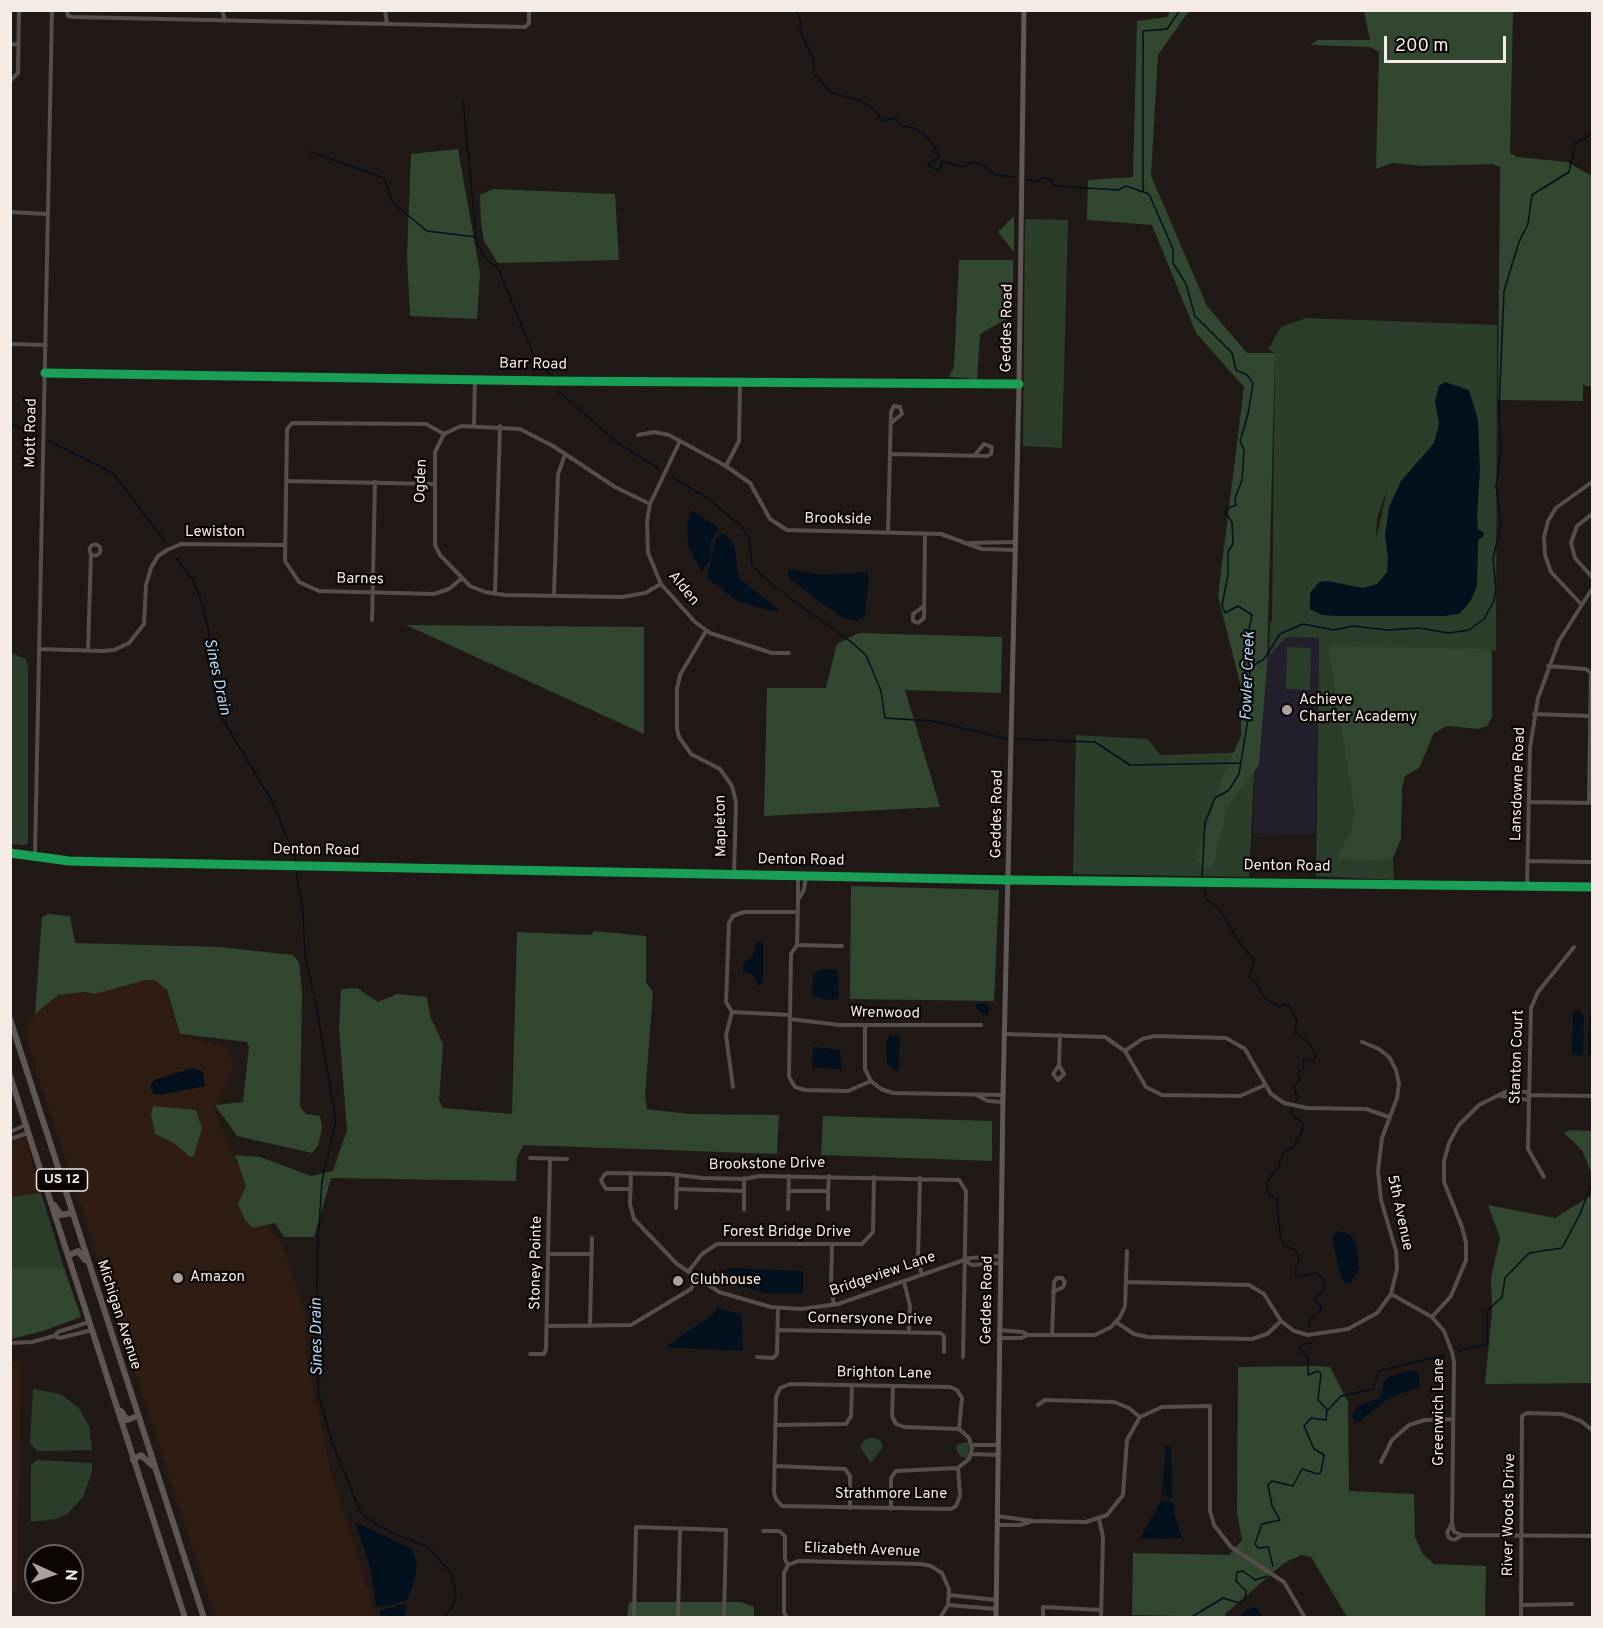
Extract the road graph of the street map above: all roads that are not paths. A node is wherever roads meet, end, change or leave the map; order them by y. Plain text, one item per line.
1 (19, 10) edge
2 (52, 10) edge
3 (67, 10) edge
4 (222, 10) edge
5 (384, 10) edge
6 (529, 10) edge
7 (1024, 10) edge
8 (225, 21) junction
9 (387, 24) junction
10 (10, 44) edge
11 (19, 45) junction
12 (10, 81) edge
13 (10, 212) edge
14 (47, 214) junction
15 (10, 344) edge
16 (45, 345) junction
17 (45, 373) junction
18 (475, 379) junction
19 (740, 382) junction
20 (1019, 384) junction
21 (891, 423) junction
22 (474, 425) junction
23 (500, 426) junction
24 (444, 434) junction
25 (638, 435) dead end
26 (680, 441) junction
27 (890, 454) junction
28 (565, 455) junction
29 (975, 455) dead end
30 (726, 466) junction
31 (286, 481) junction
32 (375, 482) junction
33 (1593, 482) edge
34 (434, 484) junction
35 (650, 504) junction
36 (1593, 514) edge
37 (888, 533) junction
38 (925, 534) junction
39 (1016, 542) junction
40 (967, 543) junction
41 (283, 545) junction
42 (1016, 550) junction
43 (91, 554) dead end
44 (1593, 577) edge
45 (461, 579) junction
46 (661, 584) junction
47 (1593, 589) edge
48 (373, 593) junction
49 (495, 594) junction
50 (554, 595) junction
51 (1581, 604) junction
52 (924, 606) dead end
53 (372, 620) dead end
54 (706, 631) junction
55 (39, 649) junction
56 (88, 650) junction
57 (789, 652) dead end
58 (1548, 666) junction
59 (1534, 714) junction
60 (1592, 716) edge
61 (1529, 802) junction
62 (1591, 803) edge
63 (10, 853) edge
64 (35, 855) junction
65 (1528, 861) junction
66 (1593, 862) edge
67 (734, 874) junction
68 (798, 876) junction
69 (806, 876) junction
70 (1010, 880) junction
71 (1527, 886) junction
72 (1593, 887) edge
73 (798, 900) junction
74 (798, 912) junction
75 (797, 945) junction
76 (842, 946) dead end
77 (1574, 947) dead end
78 (732, 1012) junction
79 (790, 1017) junction
80 (10, 1019) edge
81 (865, 1025) junction
82 (981, 1025) dead end
83 (1005, 1034) junction
84 (1060, 1035) junction
85 (1362, 1042) dead end
86 (10, 1043) edge
87 (21, 1051) junction
88 (1125, 1051) junction
89 (1059, 1065) dead end
90 (10, 1076) edge
91 (871, 1081) junction
92 (1265, 1085) junction
93 (733, 1087) dead end
94 (975, 1095) junction
95 (1003, 1095) junction
96 (1501, 1096) junction
97 (1528, 1096) junction
98 (1593, 1096) edge
99 (1003, 1102) junction
100 (1389, 1117) junction
101 (26, 1125) junction
102 (10, 1131) edge
103 (28, 1133) junction
104 (10, 1139) edge
105 (530, 1158) dead end
106 (550, 1159) junction
107 (567, 1159) dead end
108 (631, 1173) junction
109 (676, 1176) junction
110 (789, 1176) junction
111 (829, 1176) junction
112 (874, 1177) junction
113 (1544, 1177) dead end
114 (744, 1178) junction
115 (920, 1178) junction
116 (630, 1189) junction
117 (676, 1189) junction
118 (744, 1191) junction
119 (789, 1191) junction
120 (828, 1191) junction
121 (48, 1194) junction
122 (676, 1208) dead end
123 (788, 1209) dead end
124 (828, 1209) dead end
125 (744, 1210) dead end
126 (72, 1213) junction
127 (592, 1238) dead end
128 (832, 1246) junction
129 (1127, 1251) dead end
130 (549, 1254) junction
131 (592, 1254) junction
132 (68, 1256) junction
133 (1001, 1256) junction
134 (964, 1261) junction
135 (1001, 1263) junction
136 (89, 1265) junction
137 (688, 1272) junction
138 (922, 1275) junction
139 (697, 1280) junction
140 (1126, 1281) junction
141 (904, 1282) junction
142 (1053, 1292) dead end
143 (1391, 1293) junction
144 (834, 1305) junction
145 (778, 1309) junction
146 (1432, 1317) junction
147 (1281, 1321) junction
148 (89, 1322) junction
149 (1116, 1322) junction
150 (548, 1326) junction
151 (590, 1326) junction
152 (92, 1330) junction
153 (777, 1330) junction
154 (999, 1330) junction
155 (909, 1332) junction
156 (1028, 1335) junction
157 (1052, 1335) junction
158 (54, 1336) junction
159 (999, 1338) junction
160 (10, 1343) edge
161 (944, 1352) dead end
162 (530, 1354) dead end
163 (963, 1357) dead end
164 (757, 1358) dead end
165 (852, 1385) junction
166 (893, 1386) junction
167 (111, 1389) junction
168 (1038, 1405) dead end
169 (138, 1416) junction
170 (1140, 1417) junction
171 (1453, 1419) junction
172 (775, 1425) junction
173 (959, 1429) junction
174 (1593, 1430) edge
175 (998, 1445) junction
176 (972, 1449) junction
177 (998, 1455) junction
178 (133, 1460) junction
179 (1382, 1462) dead end
180 (775, 1466) junction
181 (154, 1468) junction
182 (958, 1468) junction
183 (850, 1508) junction
184 (891, 1509) junction
185 (997, 1516) junction
186 (1099, 1519) junction
187 (1033, 1521) junction
188 (996, 1525) junction
189 (1452, 1525) junction
190 (680, 1528) junction
191 (763, 1531) dead end
192 (1462, 1535) junction
193 (1522, 1535) junction
194 (1593, 1536) edge
195 (788, 1565) junction
196 (950, 1600) junction
197 (996, 1600) junction
198 (1572, 1604) dead end
199 (1521, 1605) junction
200 (996, 1609) junction
201 (1101, 1610) junction
202 (185, 1617) edge
203 (204, 1617) edge
204 (633, 1617) edge
205 (678, 1617) edge
206 (724, 1617) edge
207 (787, 1617) edge
208 (940, 1617) edge
209 (996, 1617) edge
210 (1043, 1617) edge
211 (1101, 1617) edge
212 (1305, 1617) edge
213 (1521, 1617) edge

1 - 11 street
2 - 14 street, Mott Road
3 - 8 street
4 - 8 street
5 - 9 street
6 - 9 street
7 - 20 main road, Geddes Road
8 - 9 street
10 - 11 street
11 - 12 street
13 - 14 street
14 - 16 street, Mott Road
15 - 16 street
16 - 17 street, Mott Road
17 - 18 street, Barr Road
17 - 55 street, Mott Road
18 - 19 street, Barr Road
18 - 22 street
19 - 20 street, Barr Road
19 - 30 street
20 - 39 main road, Geddes Road
21 - 21 street
21 - 27 street
22 - 23 street
22 - 24 street
23 - 28 street
23 - 49 street
24 - 31 street
24 - 34 street, Ogden
25 - 26 street, Brookside
26 - 30 street, Brookside
26 - 35 street, Alden
27 - 29 street
27 - 37 street
28 - 35 street
28 - 50 street
30 - 37 street, Brookside
31 - 32 street
31 - 41 street
32 - 34 street
32 - 48 street
33 - 51 street
34 - 45 street, Ogden
35 - 46 street, Alden
36 - 44 street
37 - 38 street, Brookside
38 - 40 street, Brookside
38 - 52 street
39 - 40 street, Brookside
39 - 42 main road, Geddes Road
40 - 42 street, Brookside
41 - 48 street, Barnes
41 - 56 street, Lewiston
42 - 70 main road, Geddes Road
43 - 56 street
45 - 48 street, Barnes
45 - 49 street
46 - 50 street
46 - 54 street, Alden
47 - 51 street, Lansdowne Road
48 - 53 street
49 - 50 street
51 - 58 street, Lansdowne Road
54 - 57 street, Alden
54 - 67 street, Mapleton
55 - 56 street, Lewiston
55 - 64 street, Mott Road
58 - 59 street, Lansdowne Road
58 - 60 street
59 - 60 street
59 - 61 street, Lansdowne Road
60 - 62 street
61 - 62 street
61 - 65 street, Lansdowne Road
63 - 64 main road, Denton Road
64 - 67 main road, Denton Road
65 - 66 street
65 - 71 street, Lansdowne Road
67 - 68 main road, Denton Road
68 - 69 main road, Denton Road
68 - 73 street
69 - 70 main road, Denton Road
69 - 73 street
70 - 71 main road, Denton Road
70 - 83 main road, Geddes Road
71 - 72 main road, Denton Road
73 - 74 street
74 - 75 street
74 - 78 street
75 - 76 street
75 - 79 street
77 - 97 street, Stanton Court
78 - 79 street, Wrenwood
78 - 93 street
79 - 81 street, Wrenwood
79 - 91 street
80 - 87 main road, Michigan Avenue / US 12
81 - 82 street, Wrenwood
81 - 91 street
83 - 84 street
83 - 95 main road, Geddes Road
84 - 88 street
84 - 89 street
85 - 100 street, 5th Avenue
86 - 87 main road
87 - 126 main road, Michigan Avenue / US 12
88 - 92 street
88 - 92 street
90 - 101 main road, Michigan Avenue / US 12
91 - 94 street
92 - 100 street
94 - 95 street
94 - 99 street
95 - 99 main road, Geddes Road
96 - 97 street
96 - 97 street
96 - 146 street
97 - 98 street
97 - 113 street, Stanton Court
99 - 133 main road, Geddes Road
100 - 143 street, 5th Avenue
101 - 102 street
101 - 103 main road, Michigan Avenue / US 12
103 - 104 street
103 - 121 main road, Michigan Avenue / US 12
105 - 106 street
106 - 107 street
106 - 130 street, Stoney Pointe
108 - 109 street, Brookstone Drive
108 - 116 street, Bridgeview Lane
108 - 116 street, Brookstone Drive
109 - 114 street, Brookstone Drive
109 - 117 street
110 - 111 street, Brookstone Drive
110 - 114 street, Brookstone Drive
110 - 119 street
111 - 112 street, Brookstone Drive
111 - 120 street
112 - 115 street, Brookstone Drive
112 - 128 street, Forest Bridge Drive
114 - 118 street
115 - 134 street, Brookstone Drive
115 - 138 street
116 - 137 street, Bridgeview Lane
117 - 118 street
117 - 122 street
118 - 125 street
119 - 120 street
119 - 123 street
120 - 124 street
121 - 126 main road
121 - 132 main road, Michigan Avenue / US 12
126 - 136 main road, Michigan Avenue / US 12
127 - 131 street
128 - 137 street, Forest Bridge Drive
128 - 144 street
129 - 140 street
130 - 131 street
130 - 150 street, Stoney Pointe
131 - 151 street
132 - 136 main road
132 - 148 main road, Michigan Avenue / US 12
133 - 134 street, Bridgeview Lane
133 - 135 main road, Geddes Road
134 - 135 street, Bridgeview Lane
134 - 138 street, Bridgeview Lane
134 - 163 street
135 - 154 main road, Geddes Road
136 - 169 main road, Michigan Avenue / US 12
137 - 139 street, Bridgeview Lane
138 - 141 street, Bridgeview Lane
139 - 145 street, Bridgeview Lane
139 - 151 street
140 - 147 street
140 - 149 street
141 - 144 street, Bridgeview Lane
141 - 155 street
142 - 157 street
143 - 146 street, Greenwich Lane
143 - 147 street, 5th Avenue
144 - 145 street, Bridgeview Lane
145 - 153 street
146 - 171 street, Greenwich Lane
147 - 149 street
148 - 152 main road, Michigan Avenue / US 12
148 - 158 street
149 - 157 street
150 - 151 street
150 - 162 street, Stoney Pointe
152 - 158 street
152 - 167 main road, Michigan Avenue / US 12
153 - 155 street, Cornersyone Drive
153 - 164 street
154 - 156 street
154 - 159 main road, Geddes Road
155 - 161 street, Cornersyone Drive
156 - 157 street
156 - 159 street
158 - 160 street
159 - 175 main road, Geddes Road
165 - 166 street, Brighton Lane
165 - 172 street, Brighton Lane
165 - 172 street
166 - 173 street
166 - 173 street, Brighton Lane
167 - 169 main road
167 - 178 main road, Michigan Avenue / US 12
168 - 170 street
169 - 181 main road, Michigan Avenue / US 12
170 - 186 street
170 - 212 street
171 - 179 street
171 - 189 street, Greenwich Lane
172 - 180 street
173 - 176 street
174 - 193 street, River Woods Drive
175 - 176 street
175 - 177 main road, Geddes Road
176 - 177 street
176 - 182 street
177 - 185 main road, Geddes Road
178 - 181 main road
178 - 202 main road, Michigan Avenue / US 12
180 - 183 street, Strathmore Lane
180 - 183 street
181 - 203 main road, Michigan Avenue / US 12
182 - 184 street
182 - 184 street, Strathmore Lane
183 - 184 street, Strathmore Lane
185 - 187 street
185 - 188 main road, Geddes Road
186 - 187 street
186 - 201 street
187 - 188 street
188 - 197 main road, Geddes Road
189 - 192 street, Greenwich Lane
189 - 192 street, Greenwich Lane
190 - 204 street
190 - 205 street
190 - 206 street
191 - 195 street
192 - 193 street
193 - 194 street
193 - 199 street, River Woods Drive
195 - 196 street, Elizabeth Avenue
195 - 207 street
196 - 197 street
196 - 200 street
196 - 208 street
197 - 200 main road, Geddes Road
198 - 199 street
199 - 213 street, River Woods Drive
200 - 209 main road, Geddes Road
201 - 210 street
201 - 211 street

